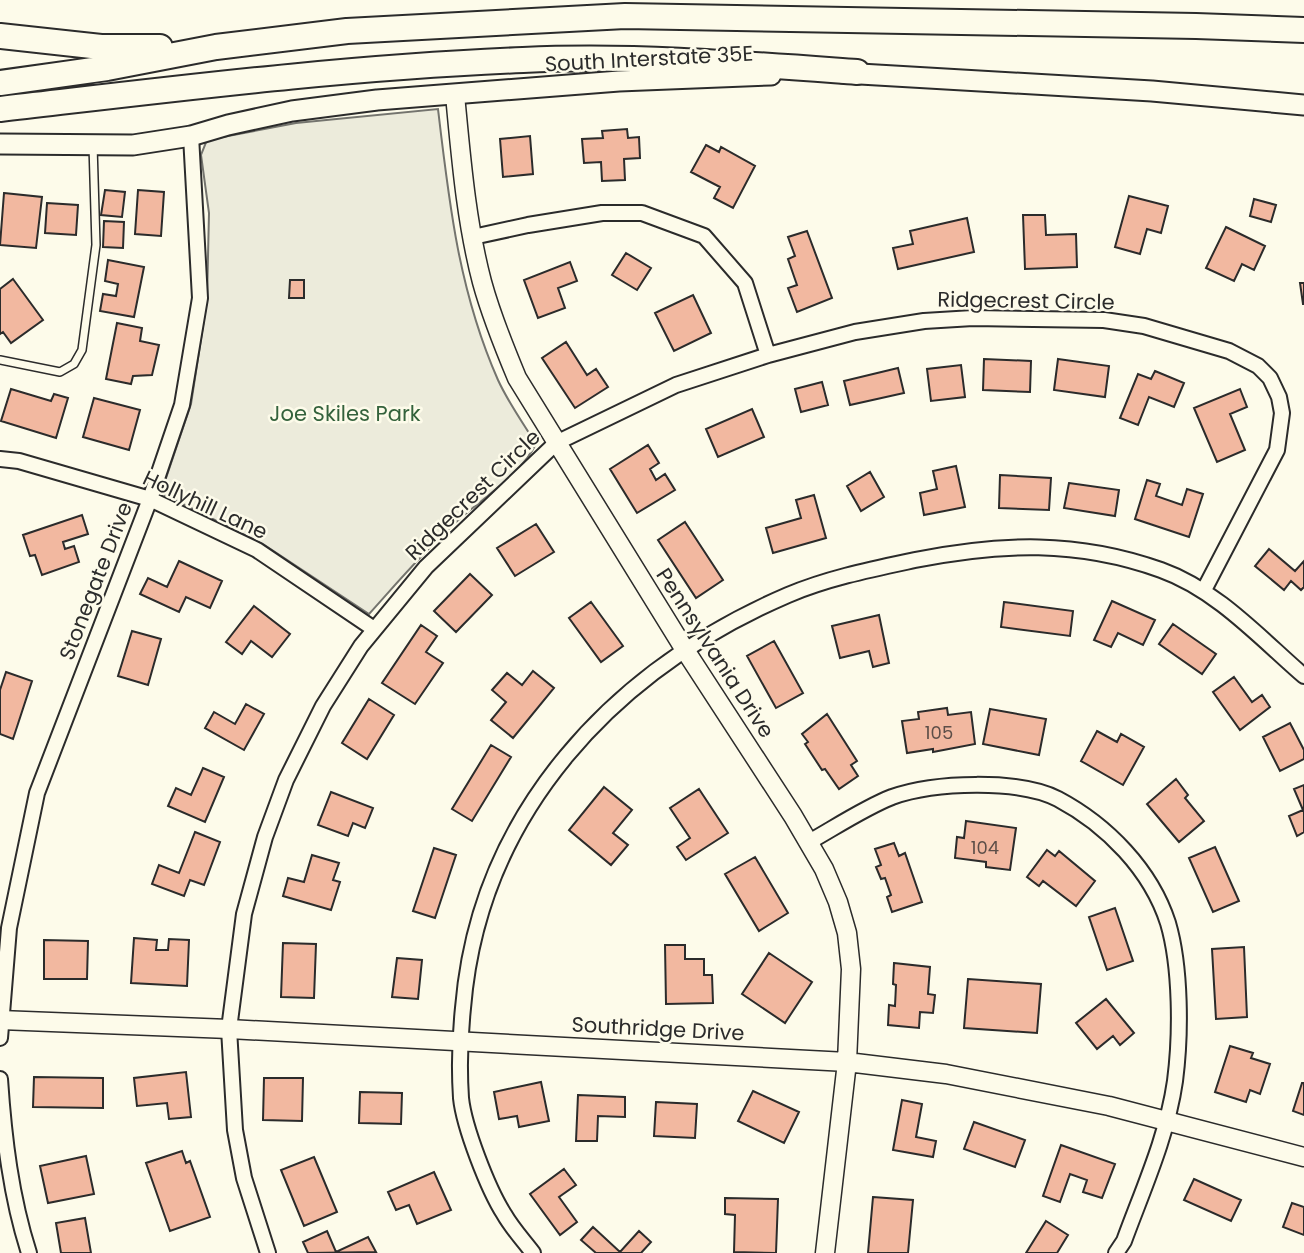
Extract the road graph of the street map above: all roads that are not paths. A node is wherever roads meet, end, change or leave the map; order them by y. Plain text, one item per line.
1 (1304, 30) edge
2 (0, 36) edge
3 (216, 47) junction
4 (857, 72) junction
5 (0, 83) edge
6 (455, 95) junction
7 (1304, 105) edge
8 (0, 109) edge
9 (191, 135) junction
10 (0, 144) edge
11 (93, 145) junction
12 (473, 237) junction
13 (768, 355) junction
14 (0, 360) edge
15 (556, 443) junction
16 (0, 459) edge
17 (150, 499) junction
18 (1204, 590) junction
19 (374, 629) junction
20 (685, 650) junction
21 (1304, 676) edge
22 (808, 842) junction
23 (1, 1026) edge
24 (229, 1029) junction
25 (460, 1041) junction
26 (846, 1062) junction
27 (0, 1079) edge
28 (1168, 1122) junction
29 (1304, 1157) edge
30 (29, 1253) edge
31 (268, 1253) edge
32 (533, 1253) edge
33 (825, 1253) edge
34 (1116, 1253) edge

1 - 3 highway
2 - 3 highway
3 - 5 highway
4 - 6 main road, South Interstate 35E
4 - 7 main road, South Interstate 35E
4 - 8 highway
6 - 9 main road, South Interstate 35E
6 - 12 street, Pennsylvania Drive
9 - 11 main road, South Interstate 35E
9 - 17 street, Stonegate Drive
10 - 11 main road, South Interstate 35E
11 - 14 lane
12 - 13 street
12 - 15 street, Pennsylvania Drive
13 - 15 street, Ridgecrest Circle
13 - 18 street, Ridgecrest Circle
15 - 19 street, Ridgecrest Circle
15 - 20 street, Pennsylvania Drive
16 - 17 street, Hollyhill Lane
17 - 19 street, Hollyhill Lane
17 - 23 street, Stonegate Drive
18 - 20 street
18 - 21 street
19 - 24 street, Ridgecrest Circle
20 - 22 street, Pennsylvania Drive
20 - 25 street
22 - 26 street, Pennsylvania Drive
22 - 28 street
23 - 24 street, Southridge Drive
24 - 25 street, Southridge Drive
24 - 31 street, Ridgecrest Circle
25 - 26 street, Southridge Drive
25 - 32 street
26 - 28 street, Southridge Drive
26 - 33 street, Pennsylvania Drive
27 - 30 street
28 - 29 street, Southridge Drive
28 - 34 street

